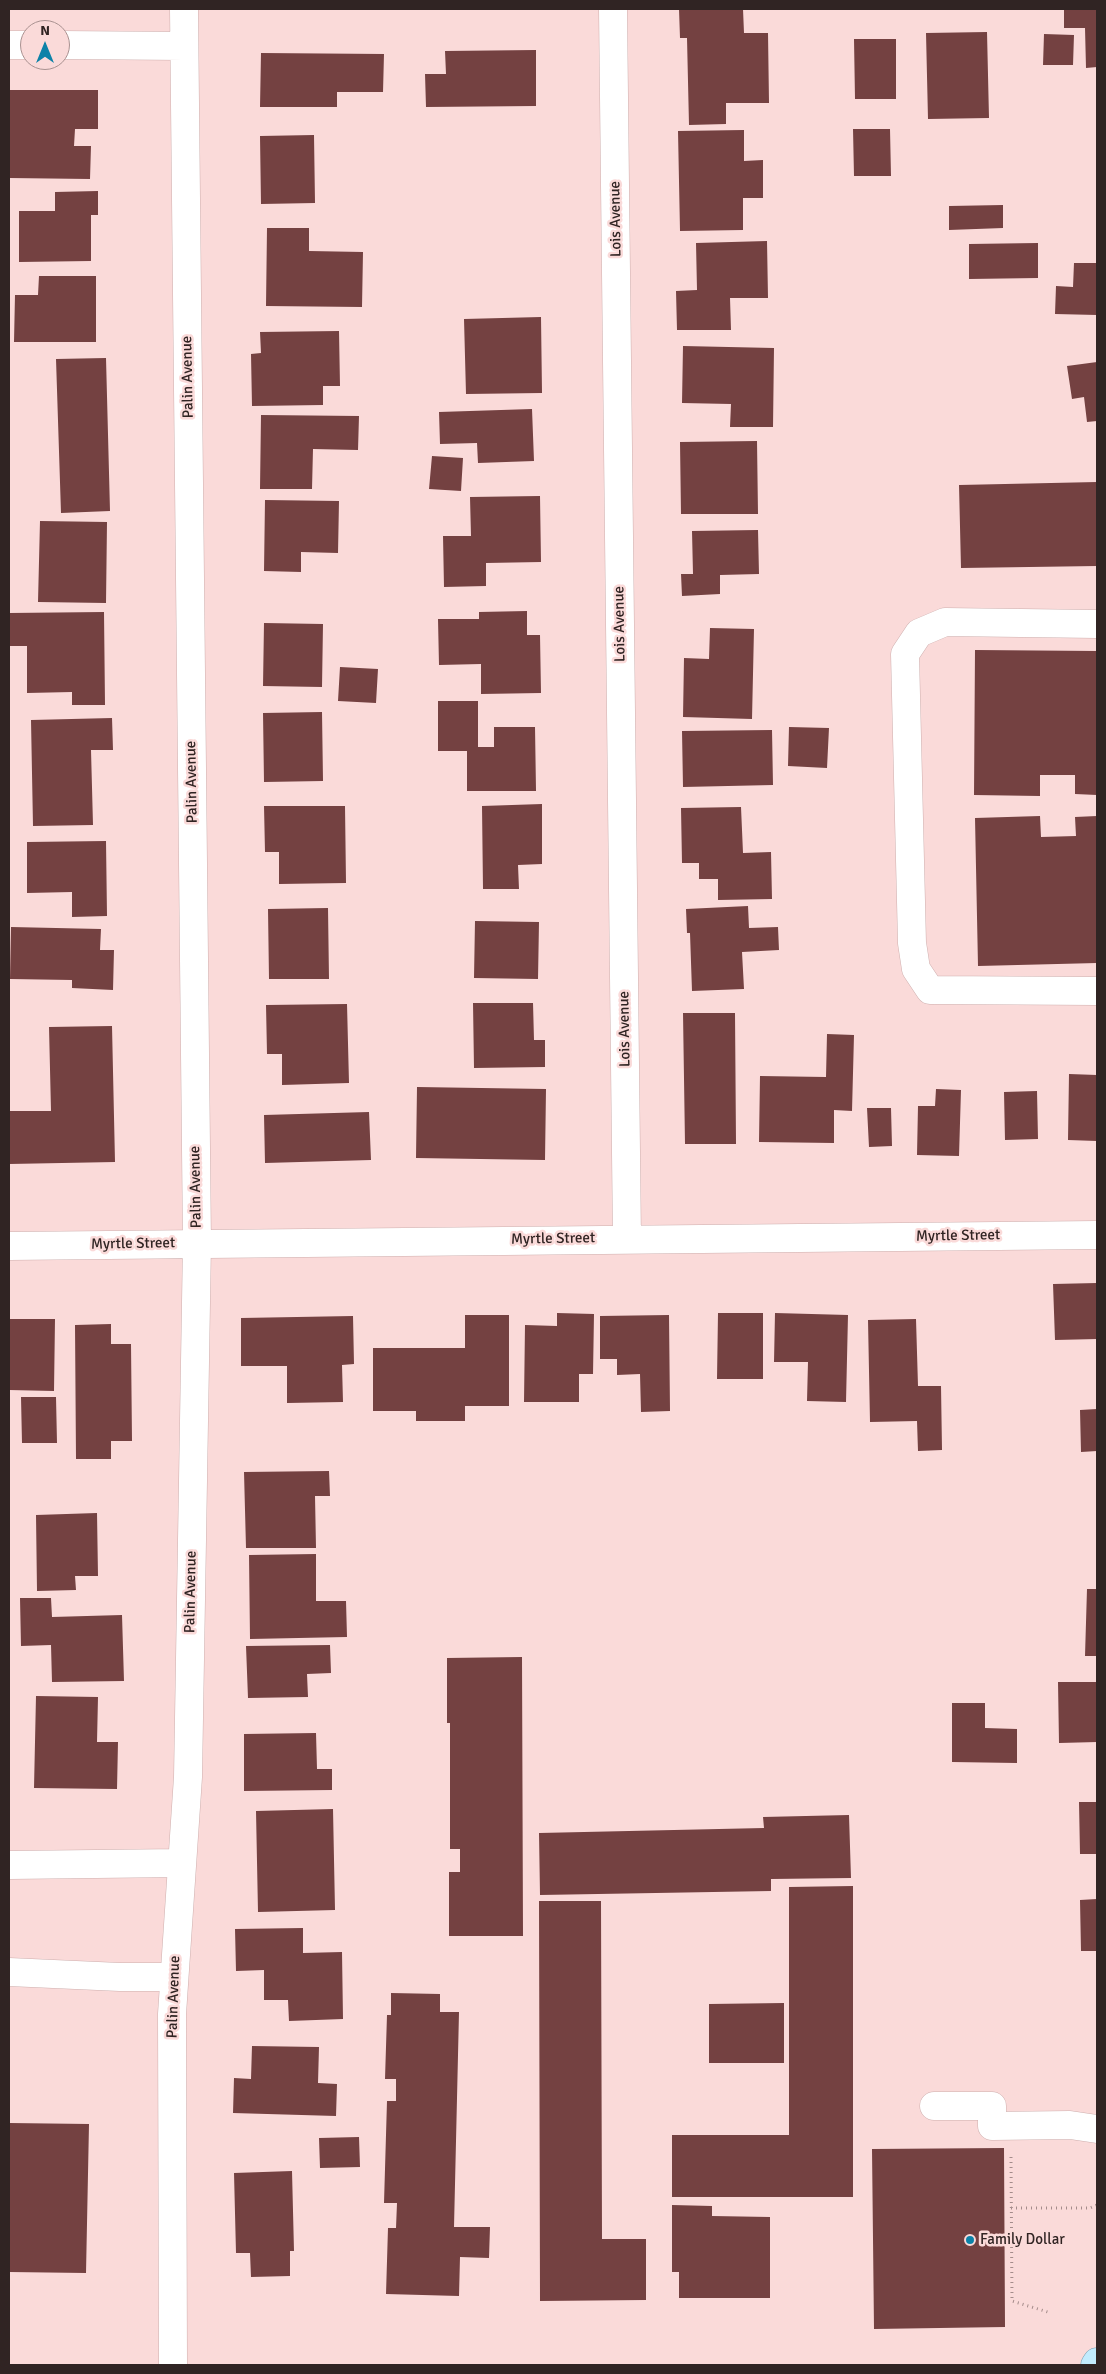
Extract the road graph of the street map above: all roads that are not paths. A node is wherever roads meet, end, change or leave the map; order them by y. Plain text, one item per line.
1 (184, 9) edge
2 (613, 9) edge
3 (70, 45) edge
4 (184, 46) junction
5 (1097, 624) edge
6 (1097, 992) edge
7 (1097, 1235) edge
8 (627, 1239) junction
9 (197, 1243) junction
10 (9, 1246) edge
11 (181, 1863) junction
12 (9, 1866) edge
13 (9, 1972) edge
14 (174, 1977) junction
15 (934, 2106) dead end
16 (1097, 2129) edge
17 (1097, 2362) edge
18 (173, 2365) edge
19 (1095, 2365) edge

1 - 4 street, Palin Avenue
2 - 8 street, Lois Avenue
3 - 4 street
4 - 9 street, Palin Avenue
5 - 6 street
7 - 8 street, Myrtle Street
8 - 9 street, Myrtle Street
9 - 10 street, Myrtle Street
9 - 11 street, Palin Avenue
11 - 12 street
11 - 14 street, Palin Avenue
13 - 14 street
14 - 18 street, Palin Avenue
15 - 16 street
17 - 19 main road

